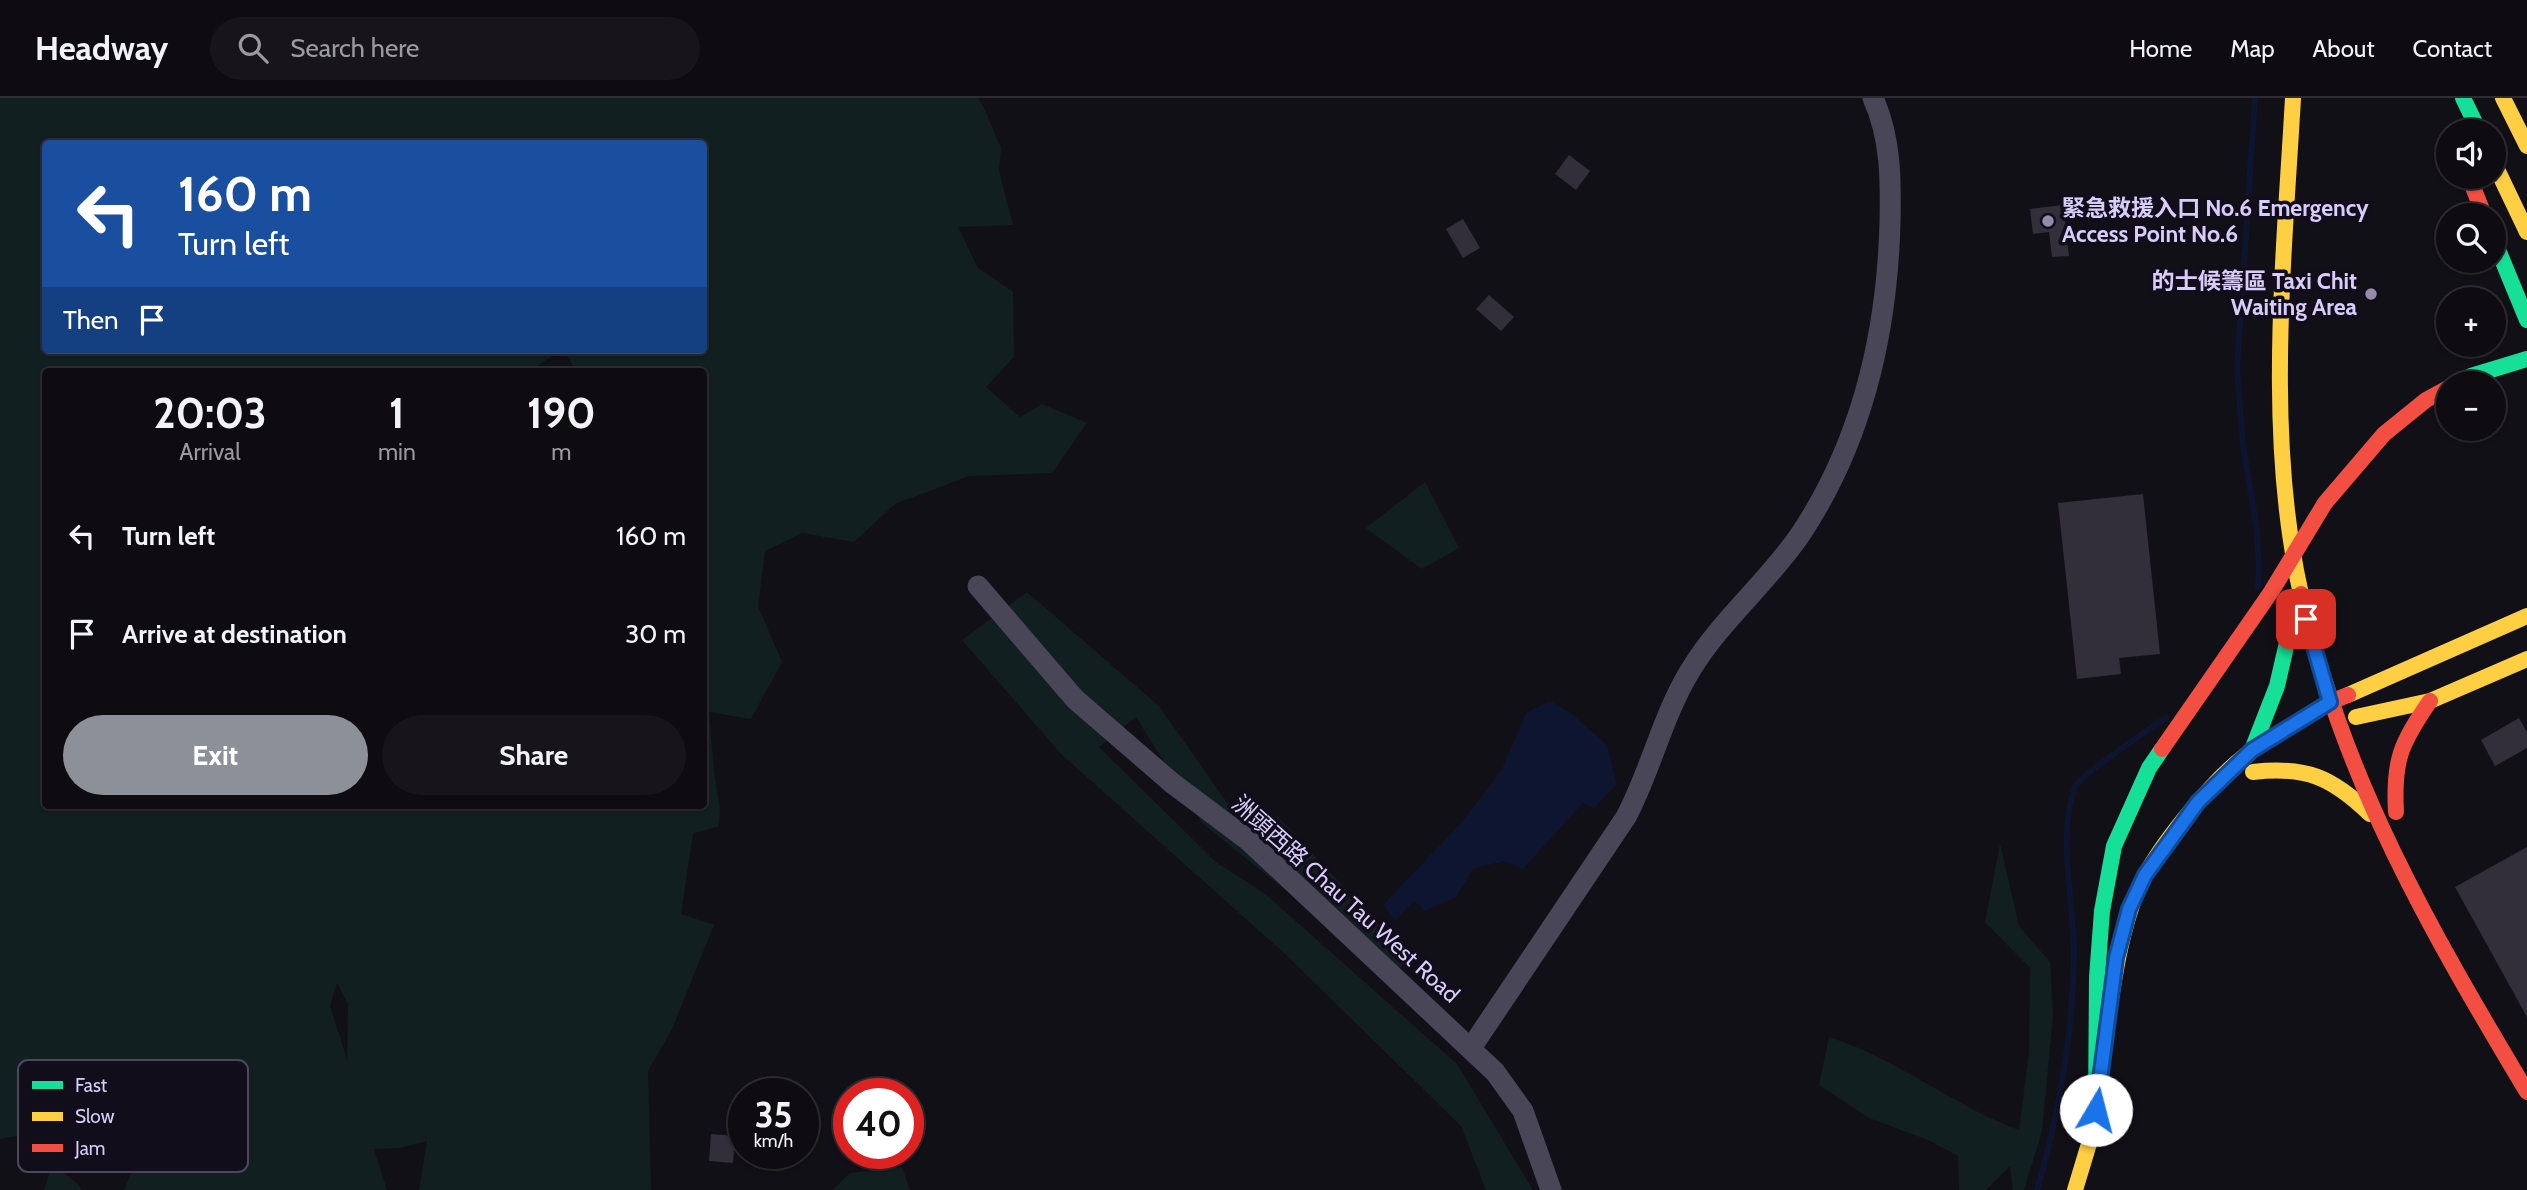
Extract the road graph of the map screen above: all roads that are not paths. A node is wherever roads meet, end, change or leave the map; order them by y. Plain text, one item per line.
1 (1873, 98) edge
2 (2293, 98) edge
3 (2463, 98) edge
4 (2503, 98) edge
5 (2473, 119) edge
6 (2527, 146) edge
7 (2506, 188) edge
8 (2527, 232) edge
9 (2506, 269) edge
10 (2527, 320) edge
11 (2527, 359) edge
12 (2487, 371) edge
13 (2436, 395) edge
14 (2290, 516) junction
15 (2297, 577) junction
16 (978, 586) dead end
17 (2527, 616) edge
18 (2329, 637) dead end
19 (2527, 659) edge
20 (2342, 676) dead end
21 (2348, 695) junction
22 (2430, 701) junction
23 (2330, 702) junction
24 (2358, 723) junction
25 (2333, 728) junction
26 (2252, 750) junction
27 (2284, 755) dead end
28 (2253, 772) junction
29 (2381, 777) dead end
30 (2378, 821) junction
31 (2178, 832) junction
32 (1471, 1048) junction
33 (2527, 1092) edge
34 (2096, 1110) junction
35 (1551, 1190) edge
36 (2075, 1190) edge

1 - 32 street
2 - 14 main road
3 - 5 main road
4 - 6 main road
7 - 8 main road
9 - 10 main road
11 - 12 main road
13 - 34 main road, bridge
14 - 15 main road
14 - 18 main road
15 - 23 main road
15 - 26 main road
16 - 32 street, 洲頭西路 Chau Tau West Road
17 - 21 main road
19 - 22 main road
20 - 21 main road
21 - 23 main road
21 - 24 main road
22 - 24 main road
22 - 29 main road
23 - 25 main road
23 - 26 main road
24 - 25 main road
25 - 30 main road
26 - 31 main road
27 - 28 main road
28 - 30 main road
28 - 31 main road
30 - 33 main road
31 - 34 main road
32 - 35 street, 洲頭西路 Chau Tau West Road
34 - 36 main road

